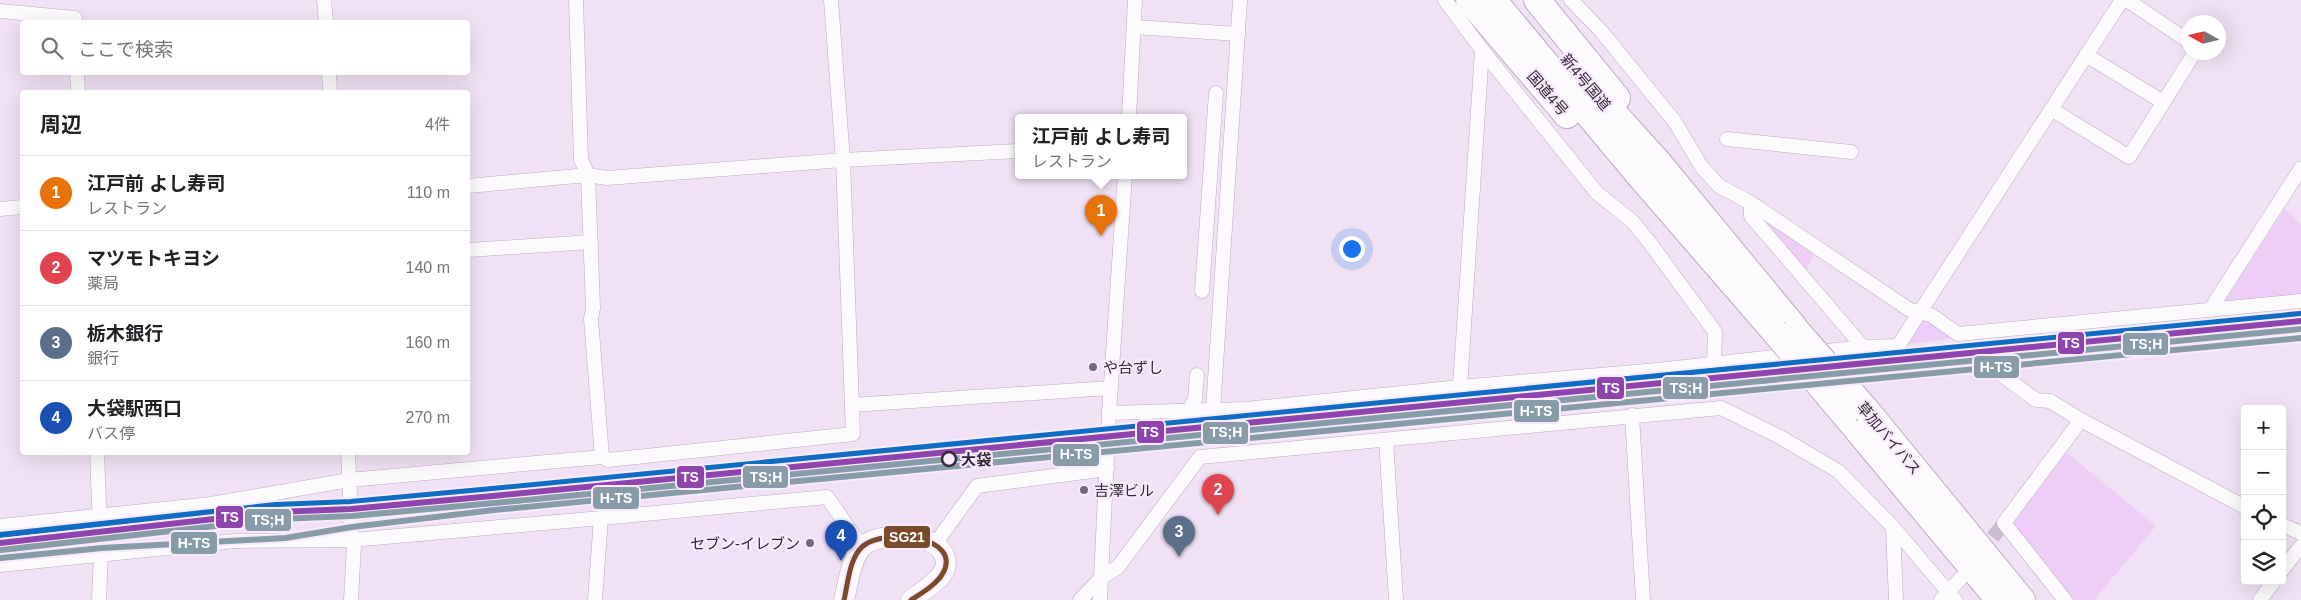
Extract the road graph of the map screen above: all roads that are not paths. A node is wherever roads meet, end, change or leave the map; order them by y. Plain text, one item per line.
1 (324, 0) edge
2 (576, 0) edge
3 (831, 0) edge
4 (1135, 0) edge
5 (1240, 0) edge
6 (1445, 0) edge
7 (1469, 0) edge
8 (1493, 0) edge
9 (1517, 0) edge
10 (1537, 0) edge
11 (1571, 0) edge
12 (2122, 0) edge
13 (2127, 0) edge
14 (0, 11) edge
15 (75, 20) edge
16 (326, 20) edge
17 (1134, 26) junction
18 (1238, 34) junction
19 (2181, 36) edge
20 (1482, 50) junction
21 (2086, 55) junction
22 (2190, 60) edge
23 (77, 75) edge
24 (329, 75) edge
25 (78, 90) edge
26 (330, 90) edge
27 (1216, 93) dead end
28 (2163, 102) junction
29 (2051, 109) junction
30 (1129, 114) edge
31 (1728, 139) dead end
32 (1015, 150) edge
33 (1850, 152) dead end
34 (843, 160) junction
35 (1648, 168) junction
36 (2301, 168) edge
37 (588, 176) junction
38 (1125, 179) edge
39 (470, 186) edge
40 (1751, 203) junction
41 (20, 208) edge
42 (0, 209) edge
43 (1209, 209) junction
44 (1226, 210) junction
45 (591, 242) junction
46 (470, 250) edge
47 (1202, 291) dead end
48 (2301, 301) edge
49 (2210, 310) junction
50 (1920, 312) junction
51 (1863, 347) junction
52 (1714, 363) junction
53 (1197, 375) dead end
54 (2003, 376) dead end
55 (1460, 387) junction
56 (1111, 388) junction
57 (852, 405) junction
58 (1190, 410) junction
59 (1213, 410) junction
60 (1109, 413) junction
61 (1856, 413) junction
62 (1632, 415) junction
63 (2082, 420) junction
64 (1386, 440) junction
65 (97, 455) edge
66 (348, 455) edge
67 (602, 457) junction
68 (1107, 469) junction
69 (349, 480) junction
70 (2241, 505) edge
71 (100, 516) junction
72 (601, 518) junction
73 (0, 526) edge
74 (1893, 527) junction
75 (2286, 527) edge
76 (2301, 534) edge
77 (352, 540) junction
78 (935, 544) junction
79 (2301, 546) edge
80 (862, 547) junction
81 (101, 554) junction
82 (0, 565) edge
83 (2286, 565) edge
84 (1101, 578) junction
85 (1961, 578) dead end
86 (2271, 585) edge
87 (1948, 597) edge
88 (99, 600) edge
89 (351, 600) edge
90 (595, 600) edge
91 (844, 600) edge
92 (911, 600) edge
93 (1080, 600) edge
94 (1100, 600) edge
95 (1396, 600) edge
96 (1643, 600) edge
97 (1896, 600) edge
98 (2000, 600) edge
99 (2022, 600) edge
100 (2065, 600) edge
101 (2260, 600) edge

1 - 16 street
2 - 37 street
3 - 34 street
4 - 17 street
5 - 18 street
6 - 20 street
7 - 35 highway, 国道4号
8 - 35 highway, 新4号国道
9 - 35 highway, 新4号国道
10 - 35 highway
11 - 40 street
12 - 21 street
13 - 19 street
14 - 15 street
17 - 18 street
17 - 30 street
18 - 44 street
20 - 52 street
20 - 55 street
21 - 28 street
21 - 29 street
22 - 28 street
23 - 25 street
24 - 26 street
27 - 43 street
28 - 29 street
29 - 50 street
31 - 33 street
32 - 34 street
34 - 37 street
34 - 57 street
35 - 61 highway, 草加バイパス, bridge
36 - 49 street
37 - 39 street
37 - 45 street
38 - 56 street
40 - 50 street
40 - 51 street
41 - 42 street
43 - 44 street
43 - 47 street
44 - 59 street
45 - 46 street
45 - 67 street
48 - 49 street
49 - 50 street
50 - 51 street
51 - 52 street
52 - 55 street
53 - 58 street
54 - 63 street
55 - 59 street
56 - 57 street
56 - 60 street
57 - 67 street
58 - 59 street
58 - 60 street
60 - 68 street
61 - 98 highway, 草加バイパス
61 - 99 highway, 草加バイパス
62 - 64 street
62 - 74 street
62 - 96 street
63 - 70 street
63 - 100 street
64 - 84 street
64 - 95 street
65 - 71 street
66 - 69 street
67 - 69 street
68 - 78 street
68 - 84 street
69 - 71 street
69 - 77 street
71 - 73 street
71 - 81 street
72 - 77 street
72 - 80 street
72 - 90 street
74 - 87 street
74 - 97 street
75 - 76 street
77 - 81 street
77 - 89 street
78 - 80 street
78 - 92 street
79 - 83 street
80 - 91 street
81 - 82 street
81 - 88 street
84 - 93 street
84 - 94 street
85 - 87 street
86 - 101 street

